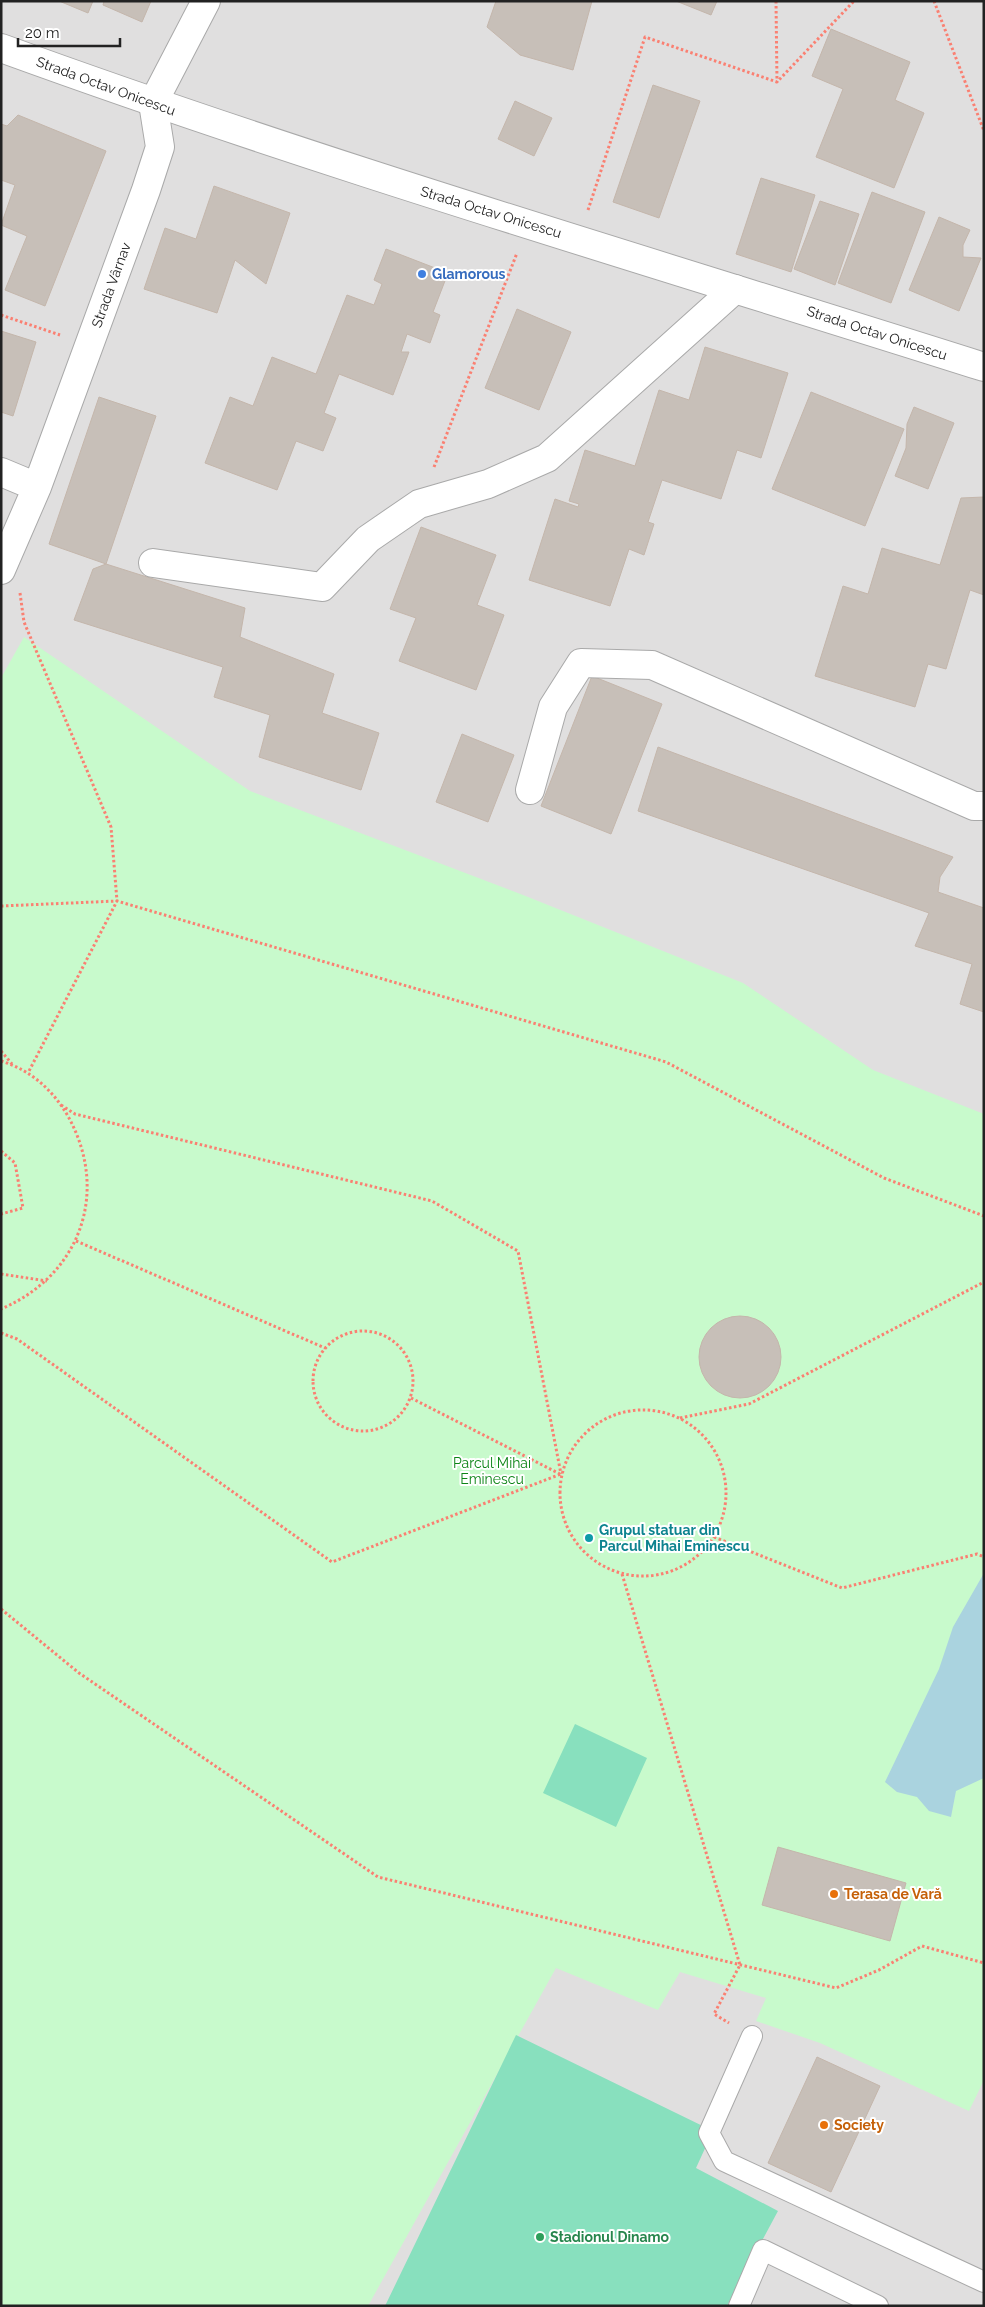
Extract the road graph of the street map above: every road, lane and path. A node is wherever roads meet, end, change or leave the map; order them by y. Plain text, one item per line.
1 (206, 1) edge
2 (776, 1) edge
3 (854, 1) edge
4 (934, 1) edge
5 (1, 48) edge
6 (777, 82) junction
7 (153, 103) junction
8 (984, 131) edge
9 (528, 224) junction
10 (578, 239) junction
11 (735, 289) junction
12 (1, 315) edge
13 (90, 345) junction
14 (984, 367) edge
15 (1, 472) edge
16 (37, 487) junction
17 (419, 504) junction
18 (153, 563) dead end
19 (1, 570) edge
20 (19, 592) dead end
21 (530, 790) dead end
22 (984, 806) edge
23 (117, 901) junction
24 (1, 906) edge
25 (1, 1052) edge
26 (1, 1061) edge
27 (12, 1064) junction
28 (28, 1073) junction
29 (61, 1105) junction
30 (1, 1151) edge
31 (1, 1214) edge
32 (984, 1216) edge
33 (76, 1241) junction
34 (1, 1274) edge
35 (47, 1281) junction
36 (984, 1282) edge
37 (1, 1309) edge
38 (1, 1333) edge
39 (325, 1348) junction
40 (411, 1398) junction
41 (680, 1418) junction
42 (561, 1474) junction
43 (714, 1537) junction
44 (984, 1557) edge
45 (622, 1574) junction
46 (1, 1609) edge
47 (984, 1962) edge
48 (740, 1965) junction
49 (752, 2036) joint
50 (984, 2282) edge
51 (739, 2306) edge
52 (878, 2306) edge

1 - 7 street
2 - 6 path
3 - 6 path
4 - 8 path
5 - 7 street, Strada Octav Onicescu
6 - 10 path
7 - 9 street, Strada Octav Onicescu
7 - 13 street, Strada Vârnav
9 - 10 street, Strada Octav Onicescu
9 - 17 path
10 - 11 street, Strada Octav Onicescu
11 - 14 street, Strada Octav Onicescu
11 - 17 street
12 - 13 path
13 - 16 street, Strada Vârnav
15 - 16 street
16 - 19 street, Strada Vârnav
17 - 18 street
20 - 23 path
21 - 22 street
23 - 24 path
23 - 28 path
23 - 32 path
25 - 27 path
26 - 27 path
27 - 28 path
28 - 29 path
29 - 33 path
29 - 42 path
30 - 31 path
33 - 35 path
33 - 39 path
34 - 35 path
35 - 37 path
36 - 41 path
38 - 42 path
39 - 40 path
39 - 40 path
40 - 42 path
41 - 42 path
41 - 43 path
42 - 45 path
43 - 44 path
43 - 45 path
45 - 48 path
46 - 48 path
47 - 48 path
48 - 49 path
49 - 50 lane
51 - 52 lane

